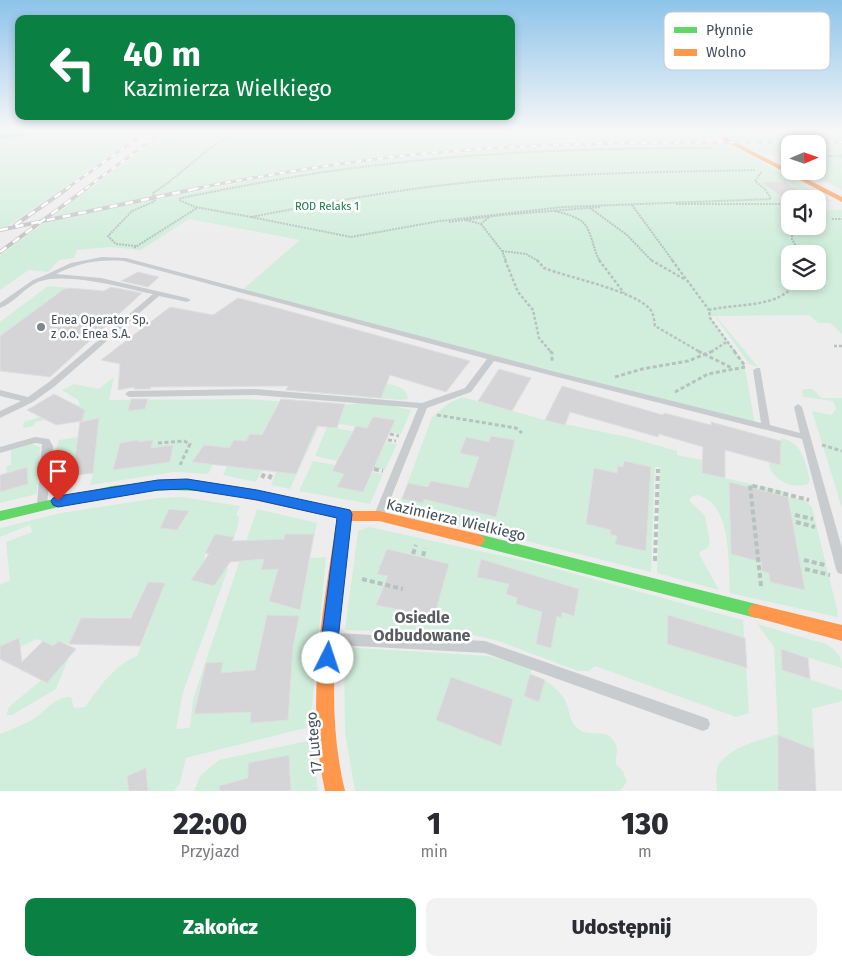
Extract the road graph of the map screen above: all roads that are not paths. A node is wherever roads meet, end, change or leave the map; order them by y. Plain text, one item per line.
1 (773, 168) edge
2 (842, 200) edge
3 (45, 278) junction
4 (158, 293) junction
5 (187, 300) dead end
6 (0, 306) edge
7 (492, 357) junction
8 (757, 370) dead end
9 (0, 393) edge
10 (130, 394) dead end
11 (30, 400) junction
12 (423, 406) junction
13 (798, 407) dead end
14 (0, 415) edge
15 (766, 427) junction
16 (805, 437) junction
17 (0, 450) edge
18 (42, 505) junction
19 (344, 514) junction
20 (0, 516) edge
21 (379, 516) junction
22 (842, 569) edge
23 (842, 634) edge
24 (329, 639) junction
25 (703, 724) dead end
26 (335, 791) edge

1 - 2 street
3 - 4 lane
3 - 6 lane
3 - 7 lane
4 - 5 lane
4 - 11 lane
7 - 12 lane
7 - 15 lane
8 - 15 lane
9 - 11 lane
10 - 12 lane
11 - 14 lane
12 - 21 lane
13 - 16 lane
15 - 16 lane
16 - 22 lane
17 - 18 lane
18 - 19 street, Kazimierza Wielkiego
18 - 20 street, Kazimierza Wielkiego
19 - 21 street, Kazimierza Wielkiego
19 - 24 street, 17 Lutego
21 - 23 street, Kazimierza Wielkiego
24 - 25 lane
24 - 26 street, 17 Lutego

